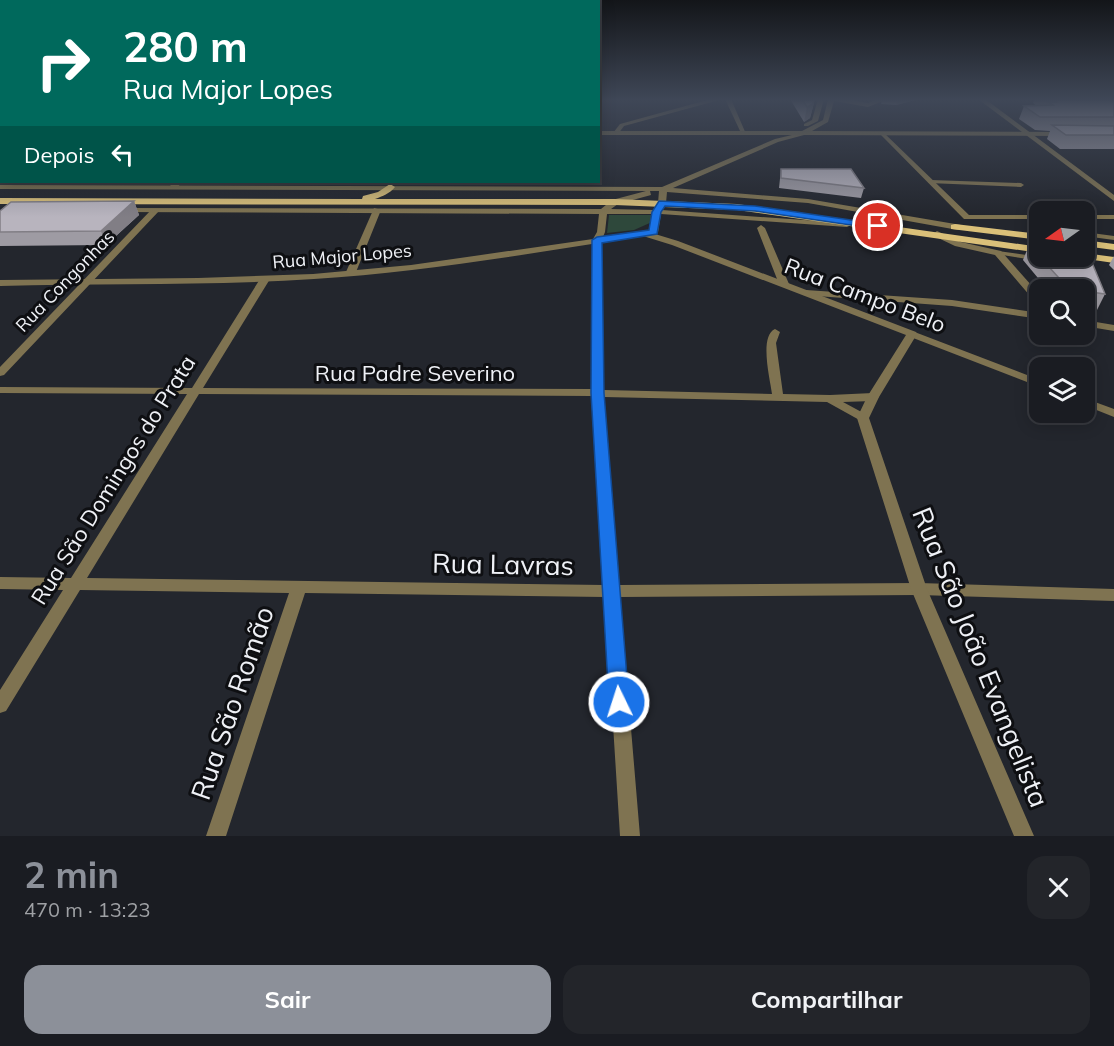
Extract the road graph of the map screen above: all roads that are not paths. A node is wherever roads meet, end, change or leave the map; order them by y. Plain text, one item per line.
1 (774, 138) edge
2 (781, 138) edge
3 (887, 138) edge
4 (1032, 138) edge
5 (777, 139) junction
6 (684, 180) junction
7 (931, 182) junction
8 (176, 184) edge
9 (1021, 185) dead end
10 (593, 186) edge
11 (0, 187) edge
12 (388, 187) edge
13 (688, 191) junction
14 (0, 194) edge
15 (467, 194) junction
16 (640, 196) junction
17 (1114, 199) edge
18 (661, 200) junction
19 (0, 201) edge
20 (306, 202) junction
21 (391, 202) junction
22 (615, 202) junction
23 (0, 209) edge
24 (377, 210) junction
25 (154, 211) junction
26 (603, 212) junction
27 (693, 213) junction
28 (1029, 217) edge
29 (1095, 217) edge
30 (1114, 217) edge
31 (958, 227) junction
32 (761, 228) dead end
33 (898, 230) junction
34 (651, 231) junction
35 (937, 234) junction
36 (1029, 234) edge
37 (1095, 235) edge
38 (599, 236) junction
39 (1114, 237) edge
40 (1095, 244) edge
41 (1114, 247) edge
42 (1029, 252) edge
43 (998, 253) junction
44 (1029, 254) edge
45 (1095, 258) edge
46 (1114, 260) edge
47 (351, 272) junction
48 (265, 279) junction
49 (89, 280) junction
50 (0, 283) edge
51 (784, 284) junction
52 (1029, 289) edge
53 (806, 293) junction
54 (1029, 314) edge
55 (1095, 325) edge
56 (1114, 328) edge
57 (775, 332) dead end
58 (912, 334) junction
59 (0, 373) edge
60 (1029, 380) edge
61 (0, 390) edge
62 (194, 391) junction
63 (598, 393) junction
64 (778, 397) junction
65 (873, 397) junction
66 (830, 399) junction
67 (1095, 405) edge
68 (1114, 413) edge
69 (863, 418) junction
70 (0, 583) edge
71 (76, 585) junction
72 (299, 587) junction
73 (919, 589) junction
74 (611, 591) junction
75 (1114, 595) edge
76 (0, 705) edge
77 (216, 836) edge
78 (630, 836) edge
79 (1024, 836) edge

1 - 5 street
2 - 5 street
3 - 7 street
4 - 17 street
5 - 6 street
6 - 13 street
6 - 18 street
7 - 9 lane
7 - 28 street
8 - 11 street
8 - 12 street
10 - 12 street
10 - 18 street
12 - 14 main road
12 - 15 main road
12 - 20 main road
13 - 18 street
13 - 31 street
15 - 16 main road
15 - 21 main road
16 - 18 main road
16 - 22 street
18 - 22 main road
18 - 26 street
18 - 27 street
18 - 31 main road
18 - 33 main road
18 - 34 street
19 - 20 main road
20 - 21 main road
21 - 22 main road
21 - 24 main road
22 - 26 street
23 - 25 street
24 - 25 street
24 - 26 street
24 - 47 street
25 - 49 street, Rua Congonhas
26 - 38 street
27 - 33 street
27 - 34 street
29 - 30 street
31 - 36 main road
32 - 51 street
33 - 35 main road
34 - 38 street, Rua Major Lopes
34 - 51 street, Rua Campo Belo
35 - 42 main road
35 - 43 street
37 - 39 lane
38 - 47 street, Rua Major Lopes
38 - 63 street
40 - 41 main road
43 - 44 lane
43 - 52 street
45 - 46 main road
47 - 48 street, Rua Major Lopes
48 - 49 street, Rua Major Lopes
48 - 62 street, Rua São Domingos do Prata
49 - 50 street, Rua Major Lopes
49 - 59 street, Rua Congonhas
51 - 53 street, Rua Campo Belo
53 - 54 street
53 - 58 street, Rua Campo Belo
55 - 56 street
57 - 64 street
58 - 60 street, Rua Campo Belo
58 - 65 street
61 - 62 street, Rua Padre Severino
62 - 63 street, Rua Padre Severino
62 - 71 street, Rua São Domingos do Prata
63 - 64 street, Rua Padre Severino
63 - 74 street
64 - 66 street, Rua Padre Severino
65 - 66 street, Rua Padre Severino
65 - 69 street
66 - 69 street, Rua Padre Severino
67 - 68 street
69 - 73 street, Rua São João Evangelista
70 - 71 street, Rua Lavras
71 - 72 street, Rua Lavras
71 - 76 street, Rua São Domingos do Prata
72 - 74 street, Rua Lavras
72 - 77 street, Rua São Romão
73 - 74 street, Rua Lavras
73 - 75 street, Rua Lavras
73 - 79 street, Rua São João Evangelista
74 - 78 street

